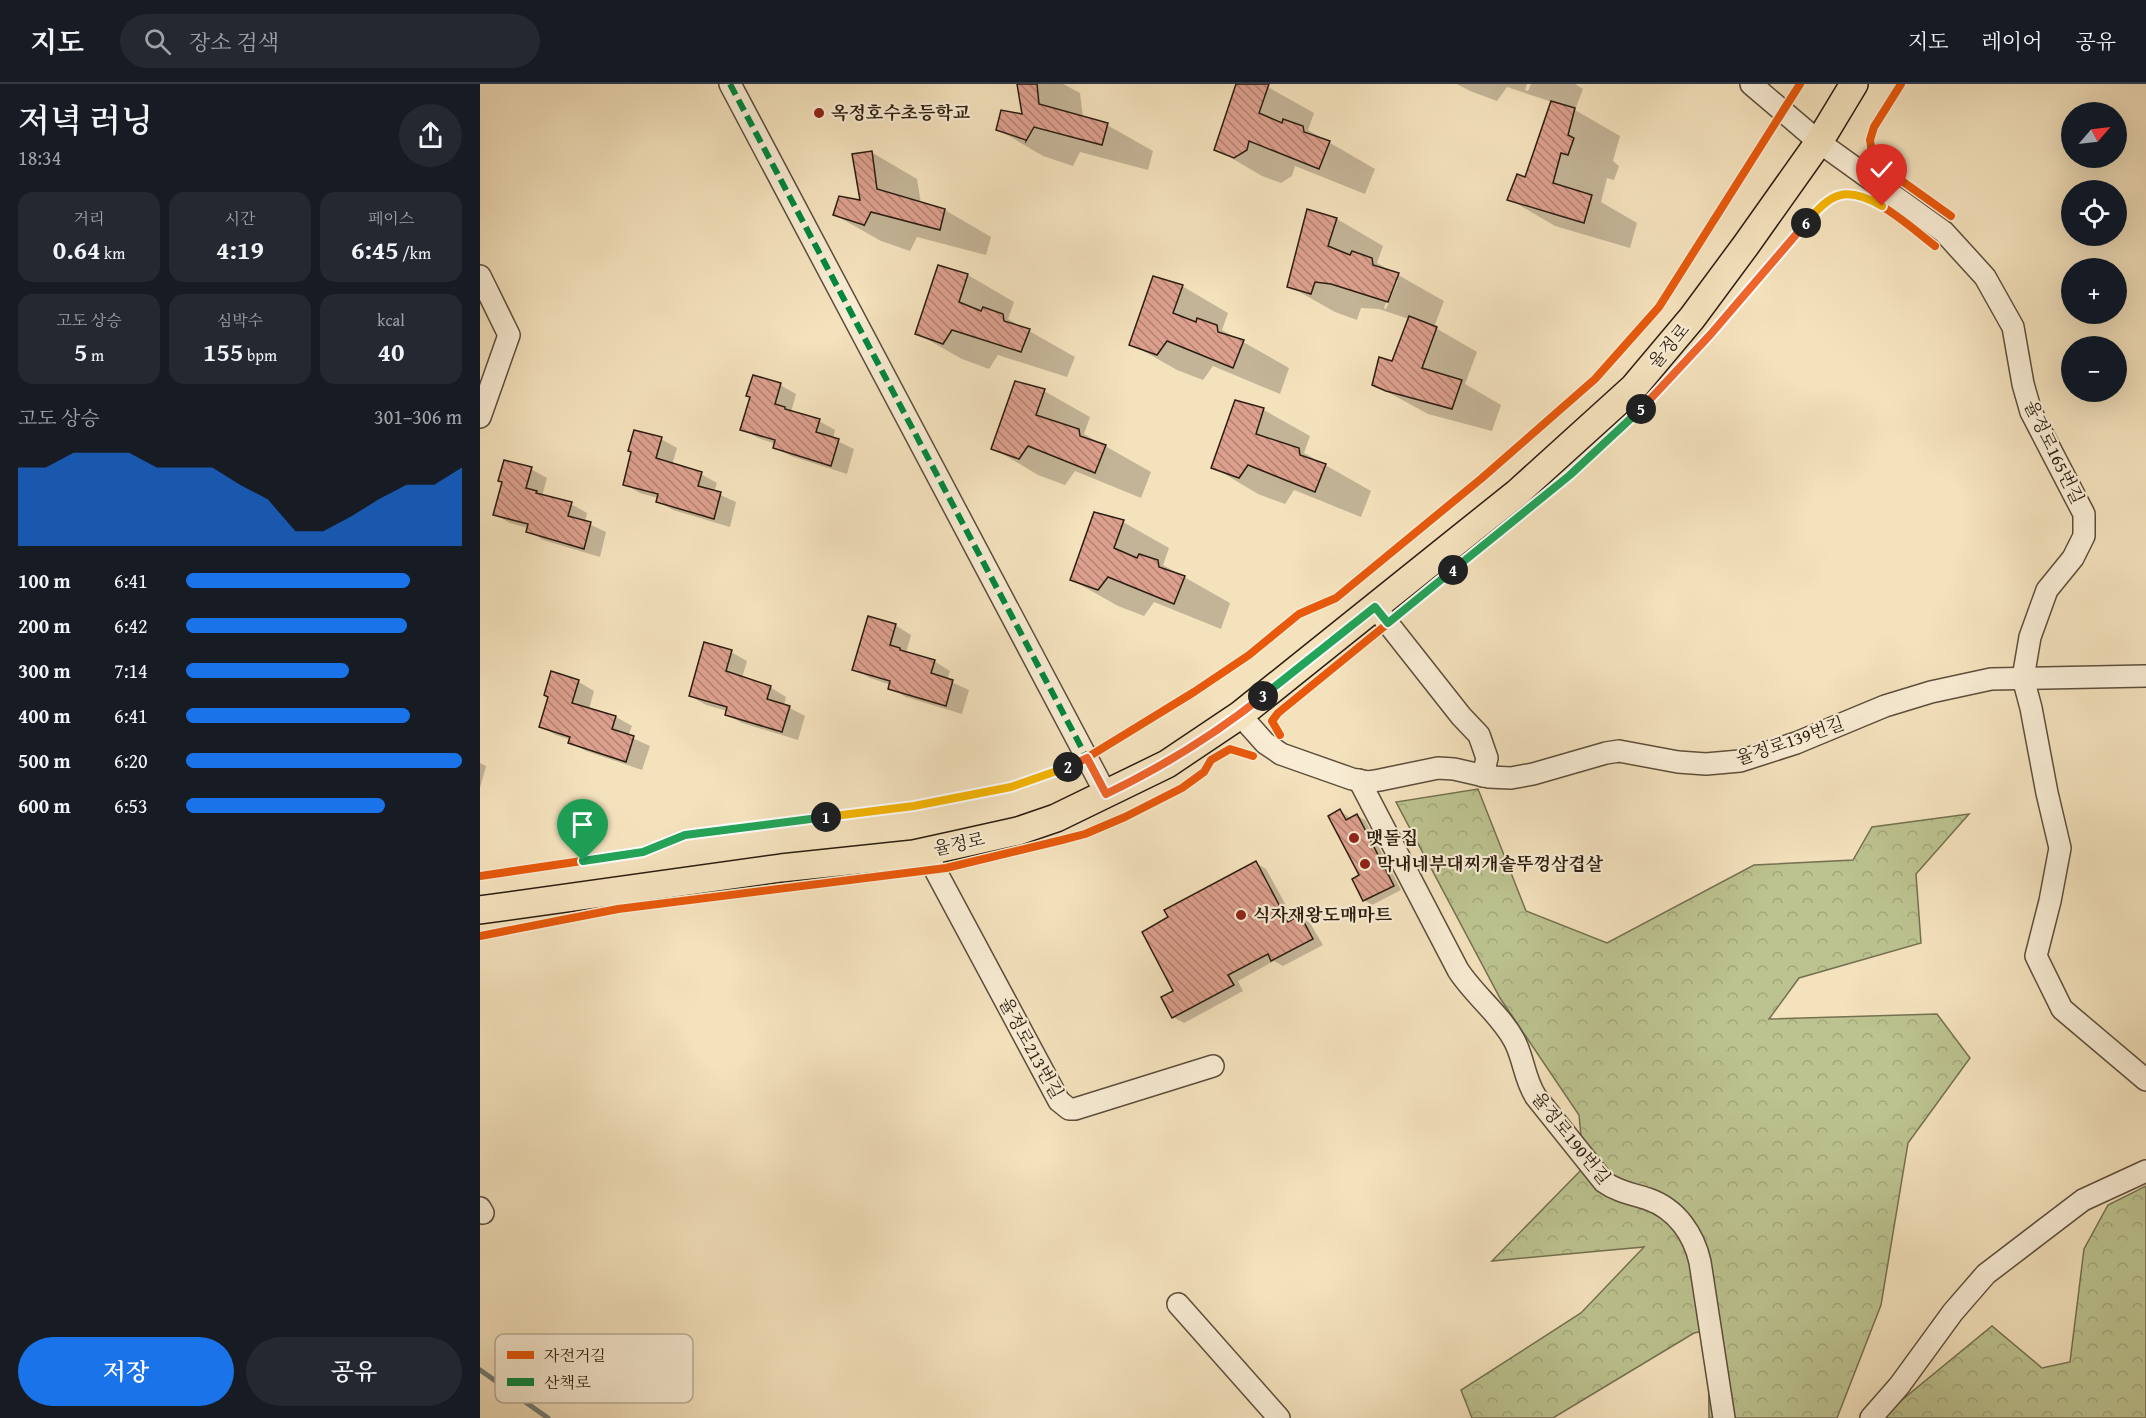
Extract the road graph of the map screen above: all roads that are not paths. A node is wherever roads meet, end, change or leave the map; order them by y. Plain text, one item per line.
1 (730, 84) edge
2 (1751, 84) edge
3 (1854, 84) edge
4 (1819, 142) junction
5 (480, 276) edge
6 (480, 417) edge
7 (1375, 607) junction
8 (2146, 676) edge
9 (2023, 678) junction
10 (1240, 715) junction
11 (1483, 776) junction
12 (1359, 780) junction
13 (1106, 794) junction
14 (925, 851) junction
15 (480, 910) edge
16 (1213, 1066) dead end
17 (2146, 1080) edge
18 (2146, 1171) edge
19 (1178, 1304) dead end
20 (1279, 1418) edge
21 (1724, 1418) edge
22 (1871, 1418) edge

1 - 13 street
2 - 4 street, 율정로165번길
3 - 4 main road, 율정로
4 - 7 main road, 율정로
4 - 9 street, 율정로165번길
5 - 6 street
7 - 10 main road, 율정로
7 - 11 street
8 - 9 street, 율정로139번길
9 - 11 street, 율정로139번길
9 - 17 street, 율정로165번길
10 - 12 street, 율정로139번길
10 - 13 main road, 율정로
11 - 12 street, 율정로139번길
12 - 21 street, 율정로190번길
13 - 14 main road, 율정로
14 - 15 main road, 율정로
14 - 16 street, 율정로213번길
18 - 22 street
19 - 20 street

